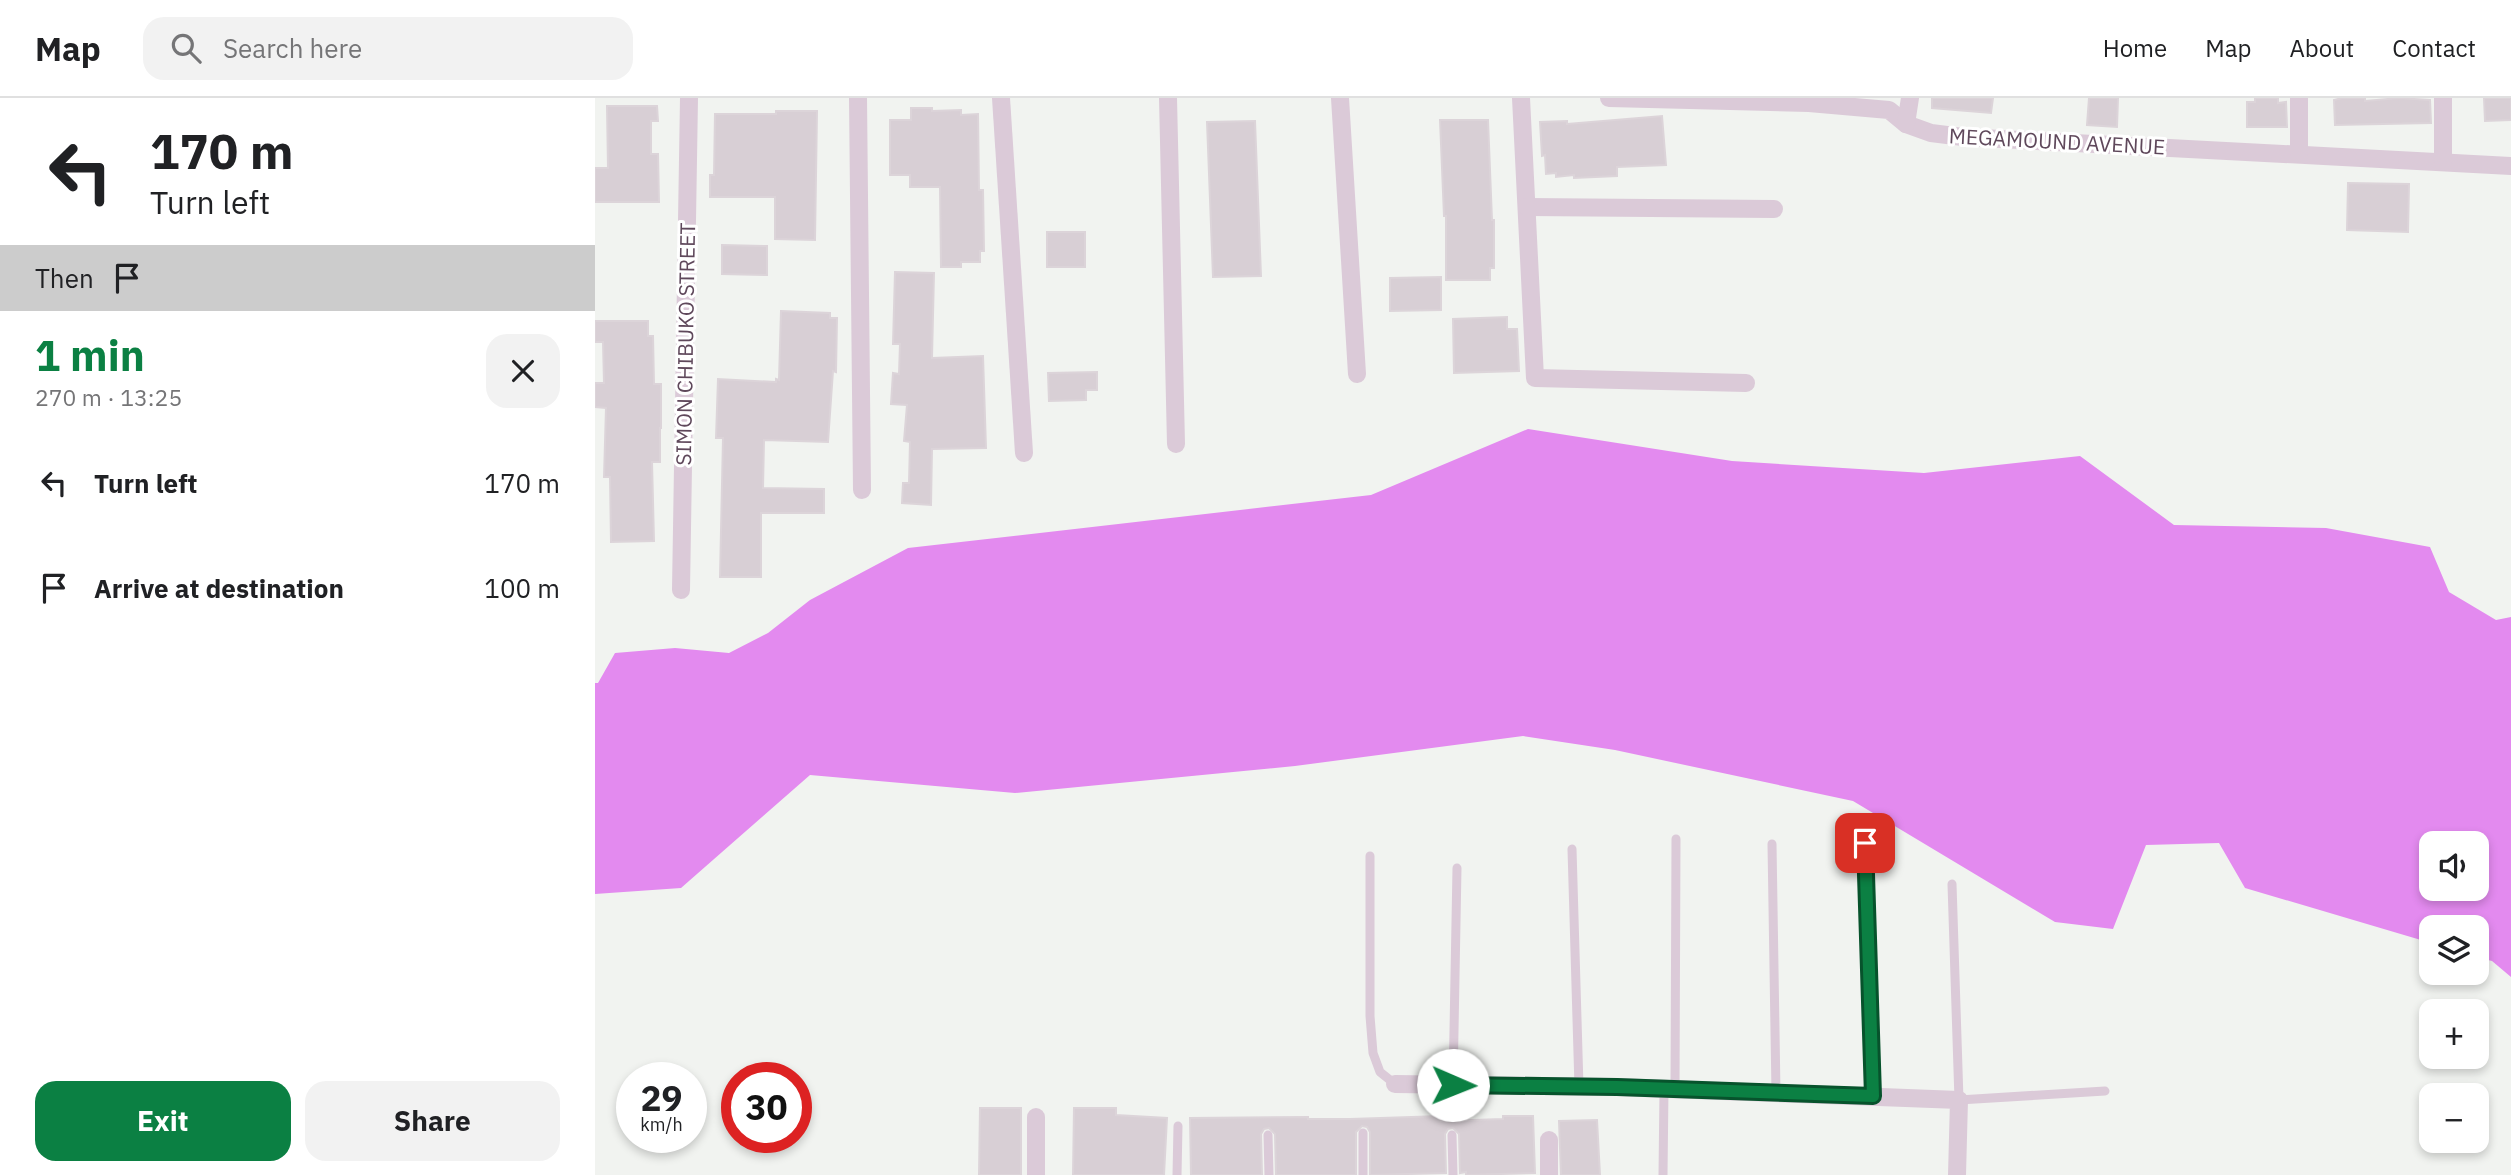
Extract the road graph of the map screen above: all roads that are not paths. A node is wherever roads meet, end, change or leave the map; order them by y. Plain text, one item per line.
1 (689, 98) edge
2 (858, 98) edge
3 (1001, 98) edge
4 (1168, 98) edge
5 (1340, 98) edge
6 (1521, 98) edge
7 (1609, 98) edge
8 (1631, 98) edge
9 (1910, 98) edge
10 (2299, 98) edge
11 (2443, 98) edge
12 (1809, 100) edge
13 (1906, 124) junction
14 (2299, 154) junction
15 (2443, 162) junction
16 (2511, 166) edge
17 (1527, 207) junction
18 (1774, 209) dead end
19 (1357, 374) dead end
20 (1746, 383) dead end
21 (1176, 443) dead end
22 (1024, 453) dead end
23 (862, 489) dead end
24 (681, 590) dead end
25 (1676, 839) dead end
26 (1865, 843) dead end
27 (1772, 844) dead end
28 (1572, 849) dead end
29 (1370, 856) dead end
30 (1457, 868) dead end
31 (1952, 884) dead end
32 (1395, 1084) joint
33 (1453, 1085) junction
34 (1579, 1087) junction
35 (1669, 1089) junction
36 (2105, 1091) dead end
37 (1776, 1093) junction
38 (1873, 1096) junction
39 (1959, 1100) junction
40 (1036, 1117) dead end
41 (1178, 1126) dead end
42 (1363, 1133) dead end
43 (1268, 1135) dead end
44 (1452, 1135) dead end
45 (1549, 1140) dead end
46 (1035, 1175) edge
47 (1177, 1175) edge
48 (1269, 1175) edge
49 (1363, 1175) edge
50 (1453, 1175) edge
51 (1549, 1175) edge
52 (1663, 1175) edge
53 (1957, 1175) edge

1 - 24 street, SIMON CHIBUKO STREET
2 - 23 street
3 - 22 street
4 - 21 street
5 - 19 street
6 - 17 street
7 - 8 street, MEGAMOUND AVENUE
8 - 12 street, MEGAMOUND AVENUE
9 - 13 street
10 - 14 street
11 - 15 street
12 - 13 street, MEGAMOUND AVENUE
13 - 14 street, MEGAMOUND AVENUE
14 - 15 street, MEGAMOUND AVENUE
15 - 16 street, MEGAMOUND AVENUE
17 - 18 street
17 - 20 street
25 - 35 lane
26 - 38 lane
27 - 37 lane
28 - 34 lane
29 - 32 lane
30 - 33 lane
31 - 39 lane
32 - 33 street
33 - 34 street
34 - 35 street
35 - 37 street
35 - 52 lane
36 - 39 lane
37 - 38 street
38 - 39 street
39 - 53 street
40 - 46 street
41 - 47 lane
42 - 49 lane
43 - 48 lane
44 - 50 lane
45 - 51 street

